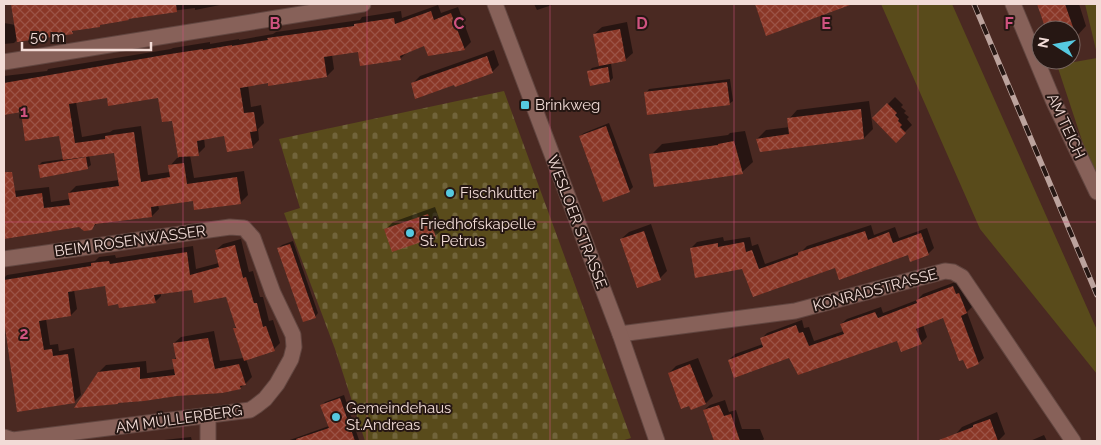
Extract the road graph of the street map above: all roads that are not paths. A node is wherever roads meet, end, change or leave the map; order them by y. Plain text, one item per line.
1 (363, 4) edge
2 (495, 4) edge
3 (1013, 4) edge
4 (4, 62) edge
5 (1097, 192) edge
6 (253, 238) joint
7 (4, 259) edge
8 (620, 334) junction
9 (208, 416) junction
10 (4, 437) edge
11 (208, 441) edge
12 (657, 441) edge
13 (1073, 441) edge

1 - 4 street
2 - 8 street, WESLOER STRASSE
3 - 5 street, AM TEICH
6 - 7 street, BEIM ROSENWASSER
6 - 9 street, AM MÜLLERBERG
8 - 12 street, WESLOER STRASSE
8 - 13 street, KONRADSTRASSE
9 - 10 street, AM MÜLLERBERG
9 - 11 street

